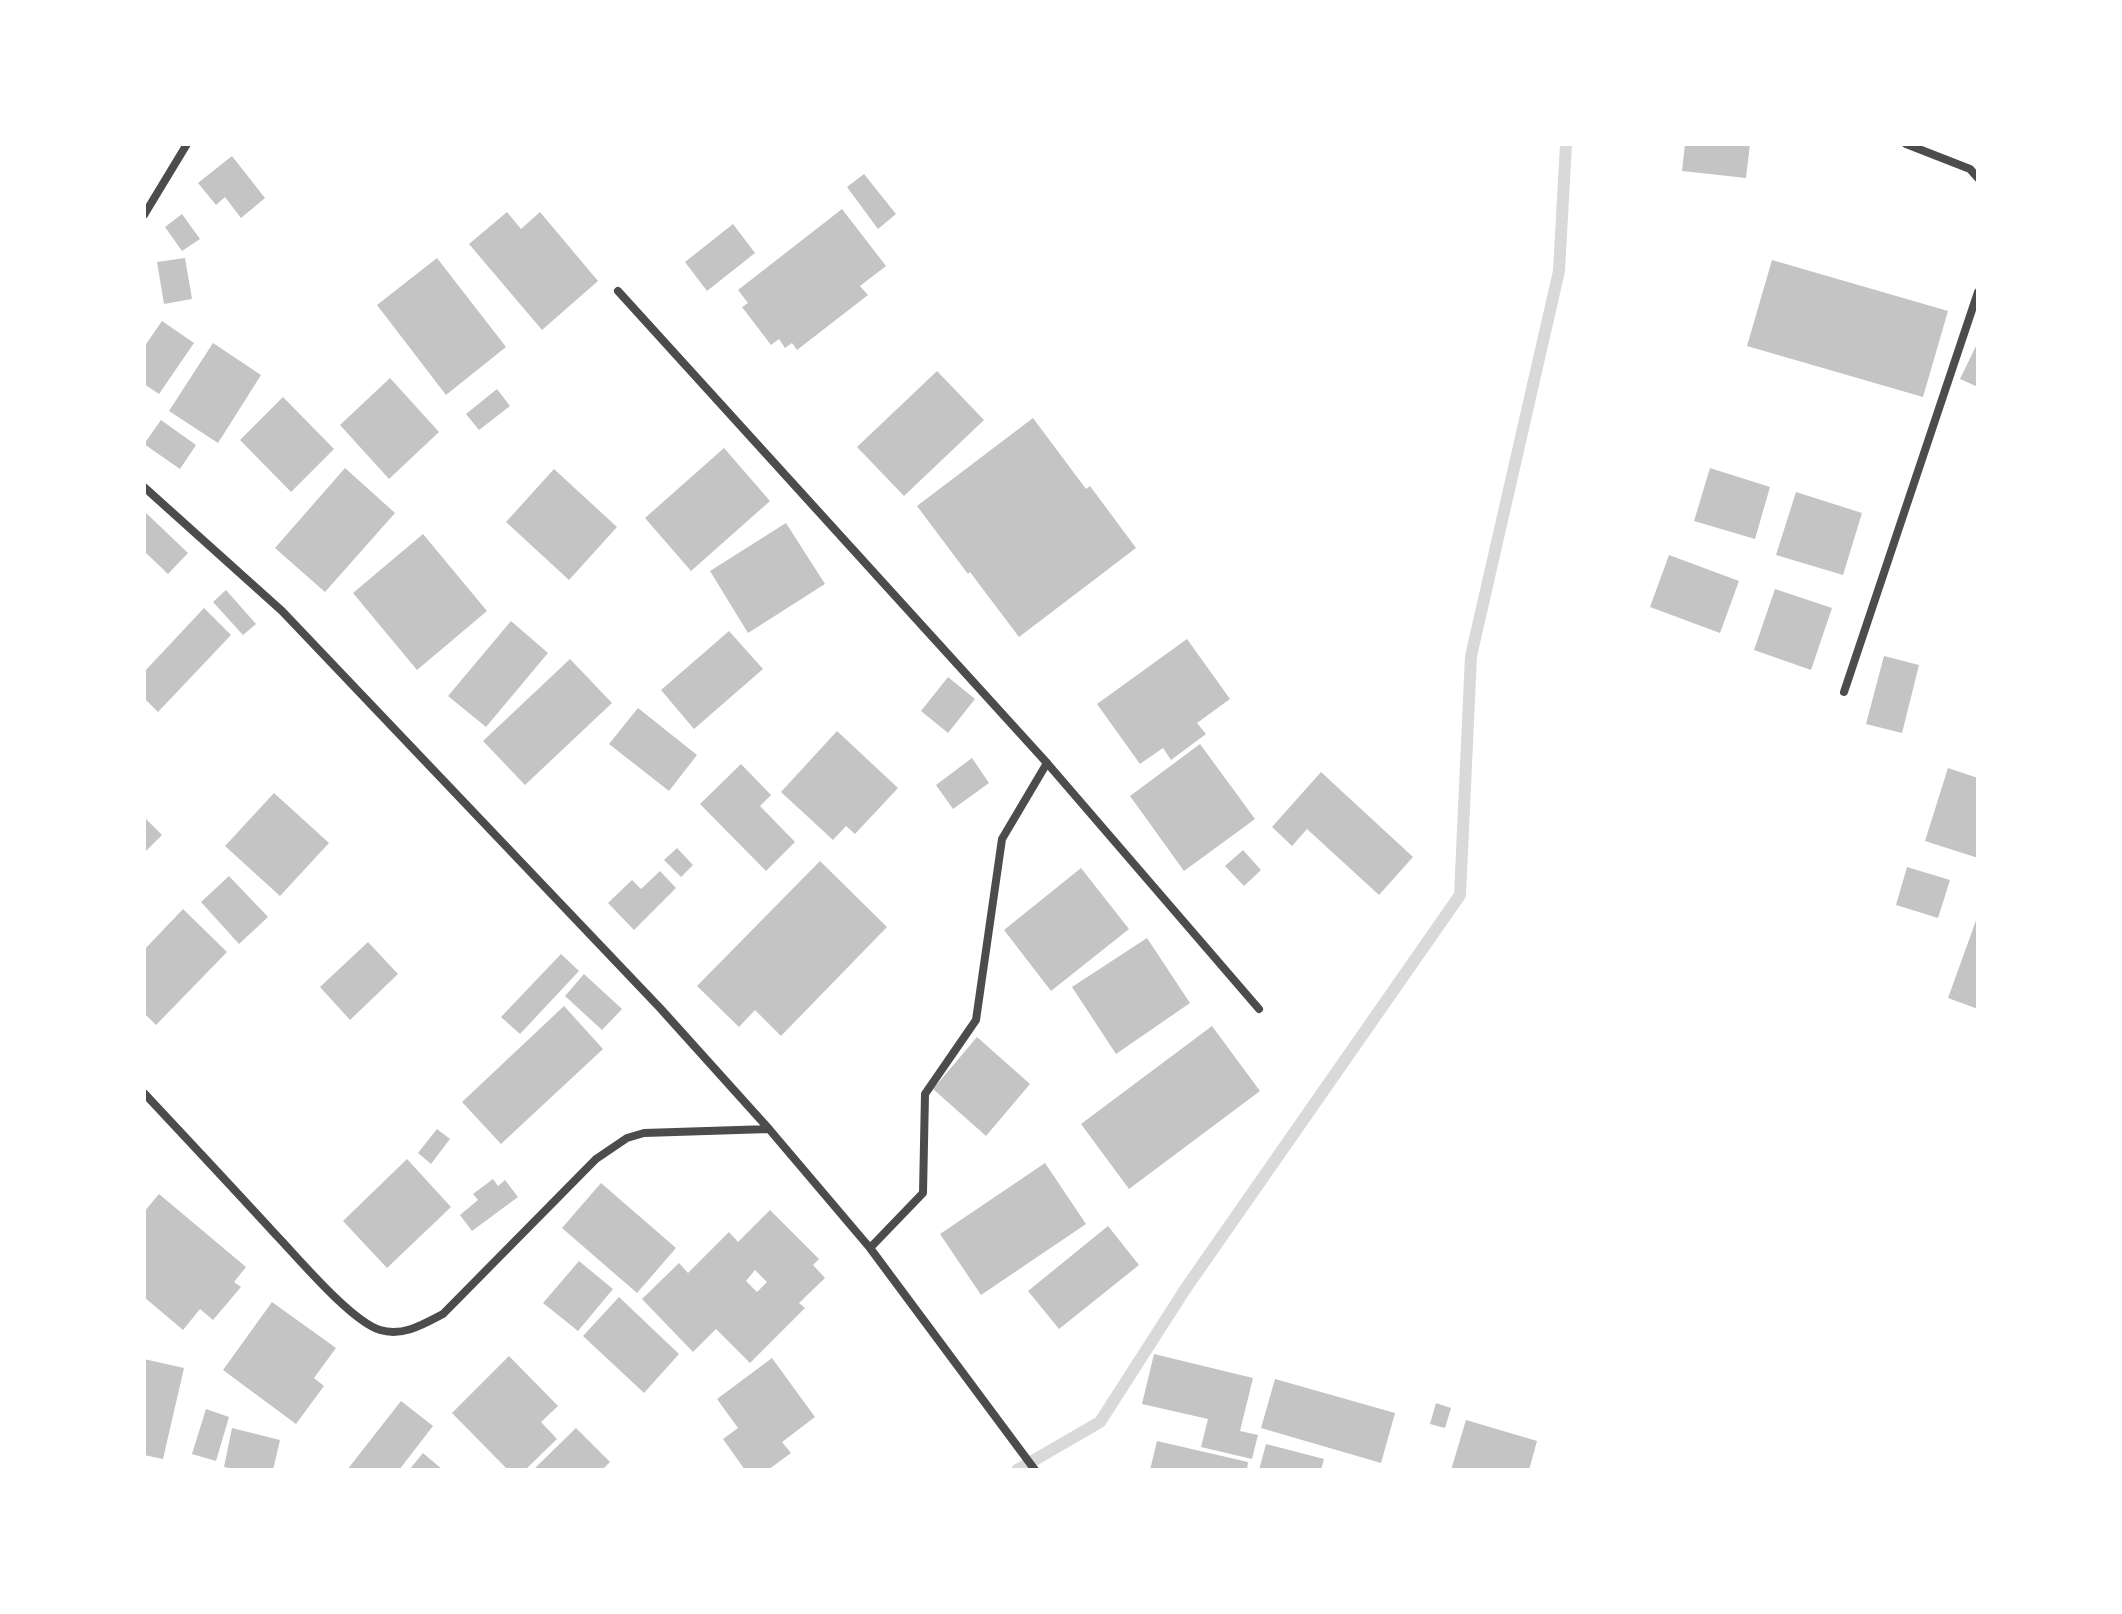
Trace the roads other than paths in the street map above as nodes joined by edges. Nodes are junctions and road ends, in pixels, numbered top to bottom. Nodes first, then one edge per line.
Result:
1 (187, 144) edge
2 (1906, 144) edge
3 (1978, 178) edge
4 (144, 215) edge
5 (618, 291) dead end
6 (1978, 292) edge
7 (144, 487) edge
8 (1844, 692) dead end
9 (1047, 763) junction
10 (1259, 1009) dead end
11 (144, 1093) edge
12 (769, 1129) junction
13 (870, 1248) junction
14 (1035, 1470) edge

1 - 4 street
2 - 3 street
5 - 9 street
6 - 8 street
7 - 12 street
9 - 10 street
9 - 13 street
11 - 12 street
12 - 13 street
13 - 14 street

